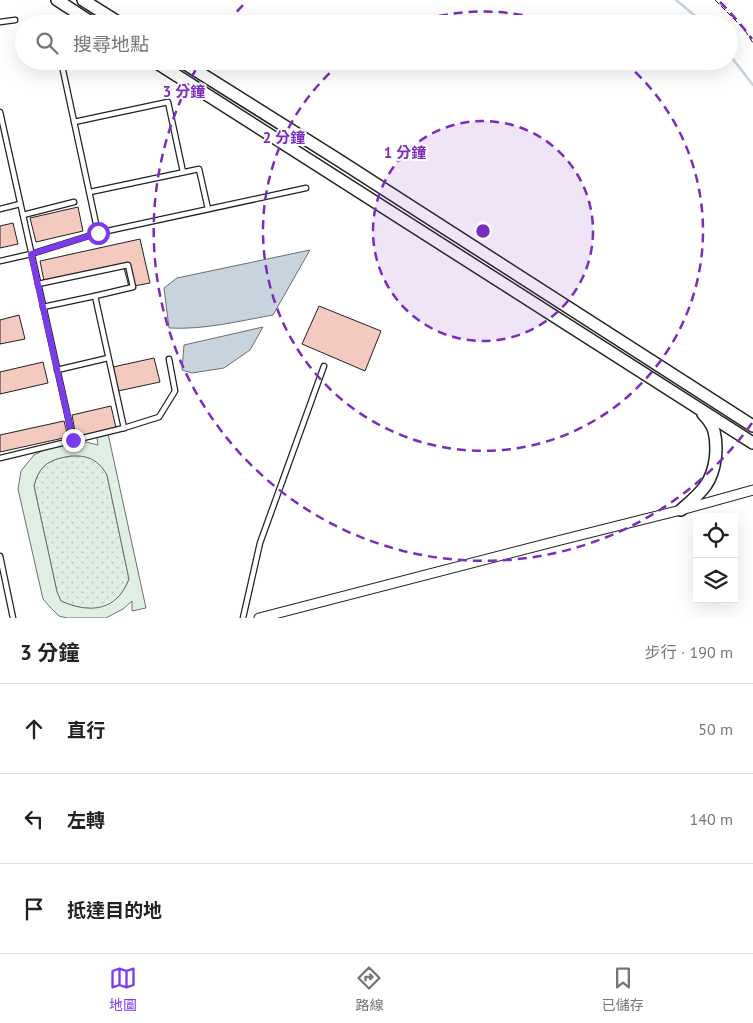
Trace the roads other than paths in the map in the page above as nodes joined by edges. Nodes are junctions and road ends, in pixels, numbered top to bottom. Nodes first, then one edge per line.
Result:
1 (57, 0) edge
2 (83, 0) edge
3 (80, 15) edge
4 (107, 15) edge
5 (15, 20) dead end
6 (0, 22) edge
7 (63, 70) edge
8 (168, 70) edge
9 (195, 70) edge
10 (0, 112) edge
11 (74, 122) junction
12 (3, 139) edge
13 (184, 172) junction
14 (306, 188) dead end
15 (90, 192) junction
16 (74, 202) dead end
17 (20, 204) junction
18 (0, 209) edge
19 (208, 209) junction
20 (23, 215) junction
21 (98, 233) junction
22 (31, 254) junction
23 (0, 260) edge
24 (38, 284) junction
25 (94, 296) junction
26 (43, 307) junction
27 (108, 358) junction
28 (169, 359) dead end
29 (324, 366) dead end
30 (57, 370) junction
31 (699, 409) junction
32 (753, 426) edge
33 (124, 428) junction
34 (73, 440) junction
35 (753, 443) edge
36 (0, 458) edge
37 (753, 490) edge
38 (681, 510) junction
39 (0, 556) edge
40 (13, 618) edge
41 (243, 618) edge
42 (259, 618) edge

1 - 3 main road
2 - 4 main road
5 - 6 lane
7 - 11 lane
8 - 31 main road
9 - 32 main road
10 - 12 lane
11 - 13 lane
11 - 15 lane
12 - 17 lane
13 - 15 lane
13 - 19 lane
14 - 19 lane
15 - 21 lane
16 - 20 lane
17 - 18 lane
17 - 20 lane
19 - 21 lane
20 - 22 lane
21 - 22 lane
22 - 23 lane
22 - 24 lane
24 - 25 lane
24 - 26 lane
25 - 26 lane
25 - 27 lane
26 - 30 lane
27 - 30 lane
27 - 33 lane
28 - 33 lane
29 - 41 lane
30 - 34 lane
31 - 35 main road
31 - 38 main road
33 - 34 lane
34 - 36 lane
37 - 38 street
38 - 42 street
39 - 40 lane

